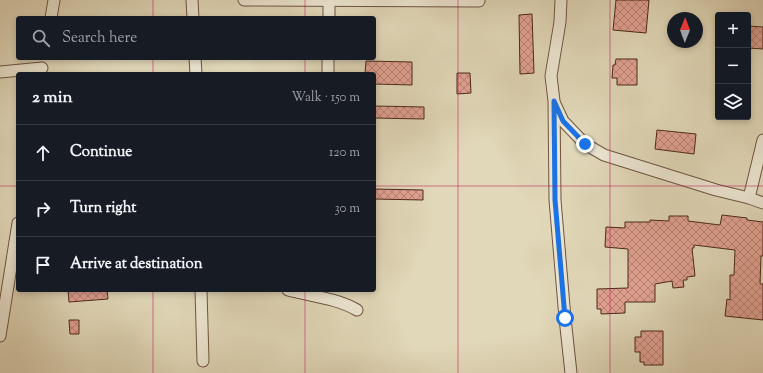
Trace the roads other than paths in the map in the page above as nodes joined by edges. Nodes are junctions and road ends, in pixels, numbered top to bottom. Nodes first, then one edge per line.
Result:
1 (54, 0) edge
2 (192, 0) edge
3 (244, 0) edge
4 (329, 0) edge
5 (561, 0) edge
6 (479, 2) dead end
7 (51, 16) edge
8 (193, 16) edge
9 (329, 16) edge
10 (195, 60) edge
11 (328, 60) edge
12 (43, 67) edge
13 (0, 72) edge
14 (196, 72) edge
15 (328, 72) edge
16 (554, 101) junction
17 (763, 140) edge
18 (749, 198) junction
19 (763, 203) edge
20 (16, 236) edge
21 (201, 292) edge
22 (295, 292) edge
23 (326, 294) edge
24 (357, 310) dead end
25 (0, 336) edge
26 (203, 361) dead end
27 (571, 373) edge

1 - 7 street
2 - 8 street
3 - 4 street
4 - 6 street
4 - 9 street
5 - 16 street
10 - 14 street
11 - 15 street
12 - 13 street
16 - 18 street
16 - 27 street
17 - 18 street
18 - 19 street
20 - 25 street
21 - 26 street
22 - 23 street
23 - 24 street

